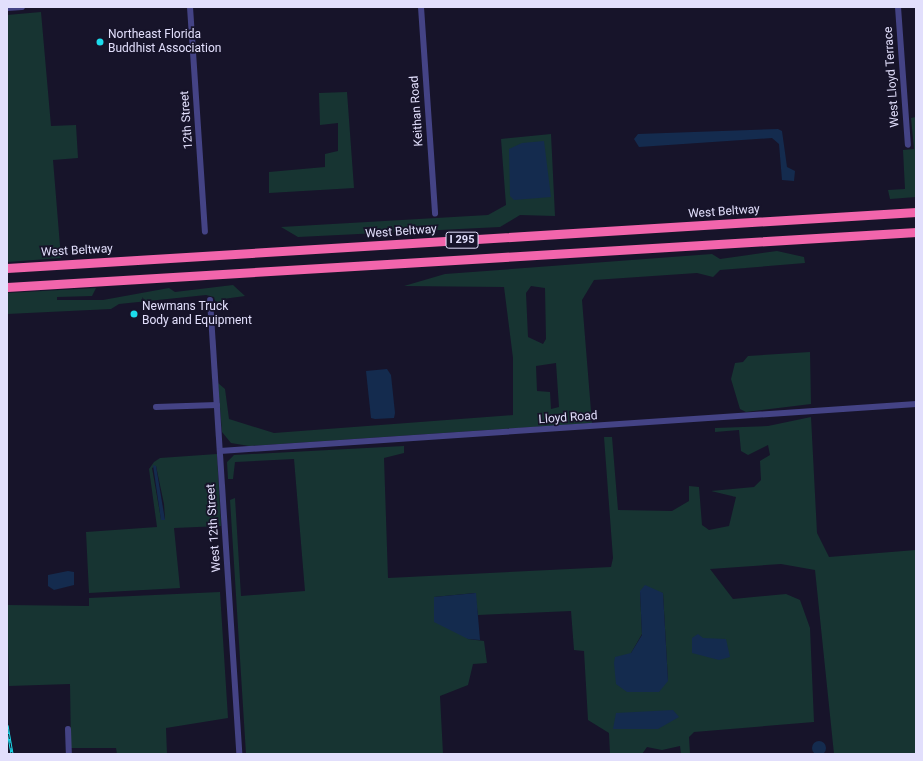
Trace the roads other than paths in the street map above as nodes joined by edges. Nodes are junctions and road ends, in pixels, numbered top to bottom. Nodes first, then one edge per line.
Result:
1 (22, 7) edge
2 (190, 7) edge
3 (421, 7) edge
4 (898, 7) edge
5 (7, 8) edge
6 (908, 146) dead end
7 (916, 212) edge
8 (435, 214) dead end
9 (205, 231) dead end
10 (916, 232) edge
11 (7, 268) edge
12 (7, 287) edge
13 (210, 300) dead end
14 (916, 404) edge
15 (217, 405) junction
16 (156, 407) dead end
17 (220, 451) junction
18 (68, 729) dead end
19 (69, 754) edge
20 (239, 754) edge

1 - 5 street
2 - 9 street, 12th Street
3 - 8 street, Keithan Road
4 - 6 street, West Lloyd Terrace
7 - 11 highway, West Beltway / I 295
10 - 12 highway, I 295
13 - 15 street, West 12th Street
14 - 17 street, Lloyd Road
15 - 16 street
15 - 17 street, West 12th Street
17 - 20 street, West 12th Street
18 - 19 street

